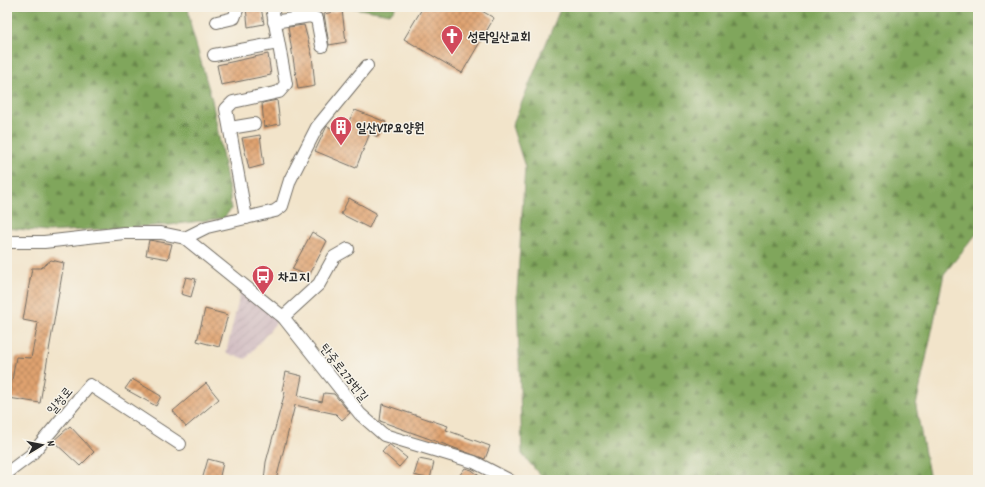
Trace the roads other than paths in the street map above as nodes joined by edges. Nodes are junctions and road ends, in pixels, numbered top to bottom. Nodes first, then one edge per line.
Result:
1 (238, 7) edge
2 (272, 7) edge
3 (217, 22) dead end
4 (274, 22) junction
5 (278, 43) junction
6 (322, 46) dead end
7 (214, 55) dead end
8 (368, 66) dead end
9 (254, 124) dead end
10 (230, 128) junction
11 (246, 218) junction
12 (185, 238) junction
13 (7, 242) edge
14 (348, 249) dead end
15 (283, 317) junction
16 (180, 444) dead end
17 (7, 473) edge
18 (509, 480) edge

1 - 3 street
2 - 4 street
4 - 5 street
4 - 6 street
5 - 7 street
5 - 10 street
8 - 11 street
9 - 10 street
10 - 11 street
11 - 12 street
12 - 13 street, 탄중로275번길
12 - 15 street, 탄중로275번길
14 - 15 street
15 - 18 street, 탄중로275번길
16 - 17 street, 일청로

